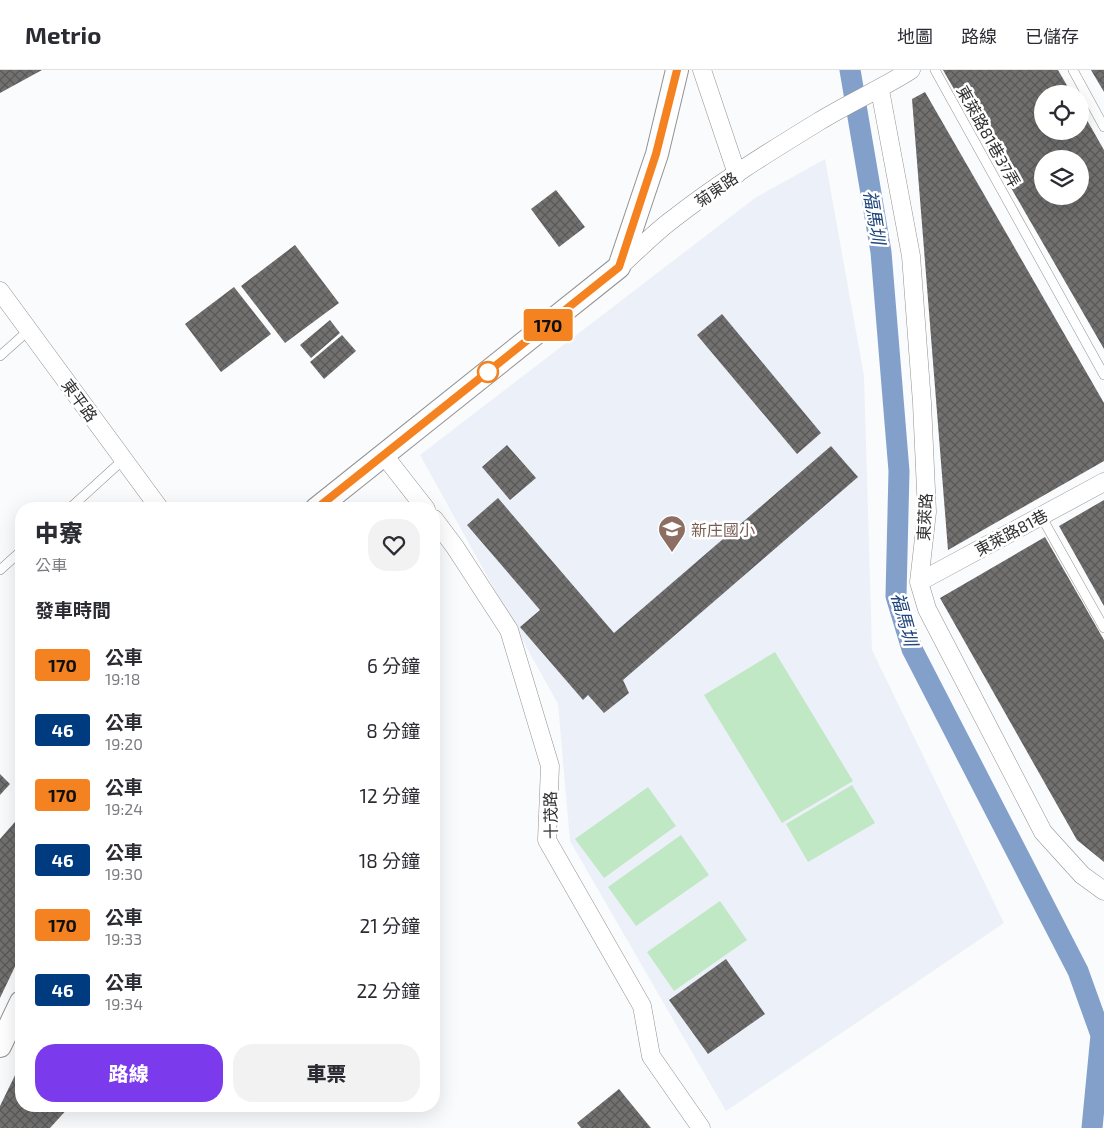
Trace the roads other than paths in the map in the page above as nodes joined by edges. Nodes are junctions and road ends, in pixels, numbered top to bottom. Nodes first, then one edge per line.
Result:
1 (677, 70) edge
2 (702, 70) edge
3 (911, 70) edge
4 (935, 70) edge
5 (1073, 70) edge
6 (880, 90) junction
7 (1104, 127) edge
8 (737, 174) junction
9 (619, 267) junction
10 (0, 291) edge
11 (29, 330) junction
12 (0, 356) edge
13 (1104, 375) edge
14 (383, 454) junction
15 (124, 459) junction
16 (1104, 482) edge
17 (77, 502) edge
18 (155, 502) edge
19 (325, 502) edge
20 (421, 502) edge
21 (1041, 516) junction
22 (440, 527) edge
23 (15, 556) edge
24 (0, 570) edge
25 (919, 582) junction
26 (1104, 628) edge
27 (1104, 891) edge
28 (15, 1015) edge
29 (0, 1046) edge
30 (702, 1128) edge

1 - 9 street
2 - 8 street
3 - 6 street
4 - 13 lane, 東萊路81巷37弄
5 - 7 lane
6 - 8 street, 菊東路
6 - 25 street, 東萊路
8 - 9 street, 菊東路
9 - 14 street
10 - 11 street, 東平路
11 - 12 lane
11 - 15 street, 東平路
14 - 19 street
14 - 20 street
15 - 17 lane
15 - 18 street, 東平路
16 - 21 street, 東萊路81巷
21 - 25 street, 東萊路81巷
21 - 26 lane
22 - 30 street, 十茂路
23 - 24 lane
25 - 27 street, 東萊路
28 - 29 street

